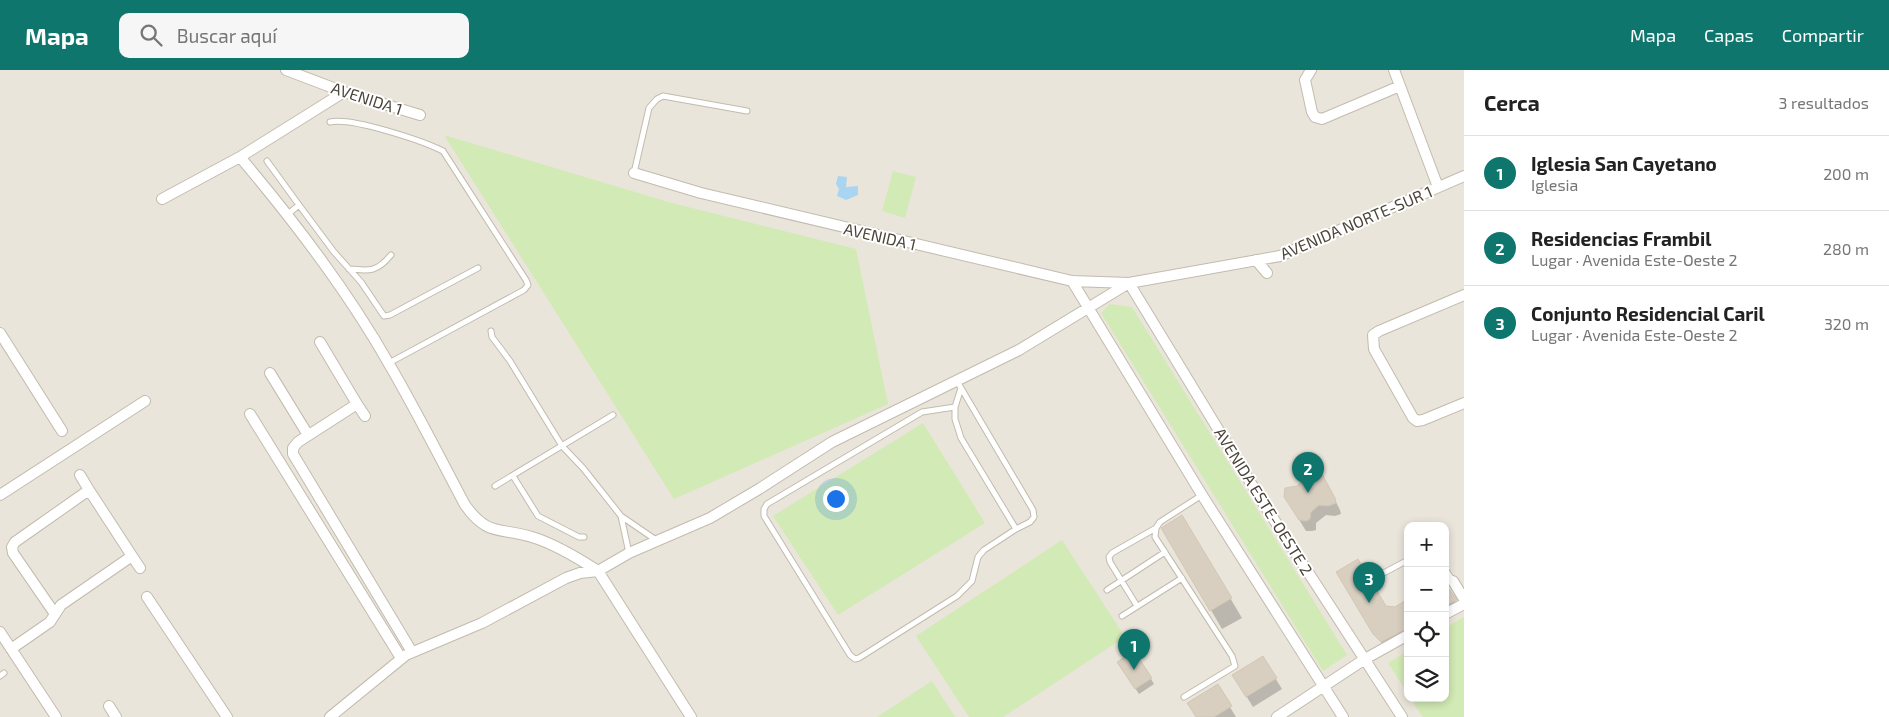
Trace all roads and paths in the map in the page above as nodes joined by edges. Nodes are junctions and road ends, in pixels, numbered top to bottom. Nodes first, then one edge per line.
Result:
1 (286, 70) edge
2 (1311, 70) edge
3 (1394, 70) edge
4 (1400, 86) junction
5 (344, 92) junction
6 (747, 111) dead end
7 (420, 116) dead end
8 (330, 122) dead end
9 (240, 157) junction
10 (267, 161) dead end
11 (634, 174) joint
12 (1464, 176) edge
13 (1438, 187) junction
14 (162, 199) dead end
15 (299, 205) junction
16 (288, 214) junction
17 (391, 255) dead end
18 (1256, 260) junction
19 (478, 268) dead end
20 (349, 269) junction
21 (1267, 273) dead end
22 (1072, 281) junction
23 (1129, 283) junction
24 (1464, 295) edge
25 (1090, 308) junction
26 (491, 331) dead end
27 (0, 333) edge
28 (320, 342) dead end
29 (389, 363) junction
30 (270, 373) dead end
31 (959, 384) junction
32 (145, 402) dead end
33 (1464, 403) edge
34 (358, 404) junction
35 (955, 407) junction
36 (250, 414) dead end
37 (613, 415) dead end
38 (365, 416) dead end
39 (62, 431) dead end
40 (308, 435) junction
41 (562, 446) junction
42 (80, 475) dead end
43 (513, 476) junction
44 (495, 486) dead end
45 (89, 490) junction
46 (1202, 495) junction
47 (0, 496) edge
48 (621, 516) junction
49 (1156, 528) junction
50 (1016, 529) junction
51 (584, 537) dead end
52 (657, 541) junction
53 (1165, 552) junction
54 (629, 553) junction
55 (132, 556) junction
56 (1404, 562) edge
57 (140, 568) dead end
58 (598, 571) junction
59 (1449, 575) edge
60 (1378, 576) dead end
61 (1182, 578) junction
62 (1121, 581) junction
63 (1453, 581) joint
64 (1107, 590) dead end
65 (147, 597) dead end
66 (1464, 598) edge
67 (1464, 604) edge
68 (1137, 606) junction
69 (1449, 612) edge
70 (56, 614) junction
71 (1122, 616) dead end
72 (0, 632) edge
73 (1404, 637) edge
74 (11, 649) junction
75 (412, 652) junction
76 (401, 658) junction
77 (1365, 659) junction
78 (1324, 686) junction
79 (1184, 697) dead end
80 (109, 706) dead end
81 (56, 717) edge
82 (116, 717) edge
83 (227, 717) edge
84 (330, 717) edge
85 (691, 717) edge
86 (1277, 717) edge
87 (1343, 717) edge
88 (1402, 717) edge

1 - 5 street, AVENIDA 1
2 - 4 street
3 - 4 street
4 - 13 street
5 - 7 street, AVENIDA 1
5 - 9 street
6 - 11 lane
8 - 29 lane
9 - 14 street
9 - 16 street
10 - 15 lane
11 - 22 street, AVENIDA 1
12 - 13 street, AVENIDA NORTE-SUR 1
13 - 18 street, AVENIDA NORTE-SUR 1
15 - 16 lane
15 - 20 lane
16 - 29 street
17 - 20 lane
18 - 21 street
18 - 23 street, AVENIDA NORTE-SUR 1
19 - 20 lane
22 - 23 street, AVENIDA 1
22 - 25 street
23 - 25 street
23 - 77 street, AVENIDA ESTE-OESTE 2
24 - 33 street
25 - 31 street
25 - 46 street
26 - 41 lane
27 - 39 street
28 - 34 street
29 - 58 street
30 - 40 street
31 - 35 lane
31 - 50 lane
31 - 52 street
32 - 47 street
34 - 38 street
34 - 40 street
35 - 50 lane
35 - 50 lane
36 - 76 street
37 - 41 lane
40 - 75 street
41 - 43 lane
41 - 48 lane
42 - 45 street
43 - 44 lane
43 - 51 lane
45 - 55 street
45 - 70 street
46 - 49 lane
46 - 78 street
48 - 52 lane
48 - 54 lane
49 - 53 lane
49 - 62 lane
52 - 54 street
53 - 61 lane
53 - 62 lane
54 - 58 street
55 - 57 street
55 - 70 street
56 - 60 lane
58 - 75 street
58 - 85 street
59 - 63 lane
61 - 68 lane
61 - 79 lane
62 - 64 lane
62 - 68 lane
63 - 66 street
65 - 83 street
67 - 69 street
68 - 71 lane
70 - 74 street
72 - 74 street
73 - 77 street
74 - 81 street
75 - 76 street
76 - 84 street
77 - 78 street
77 - 88 street, AVENIDA ESTE-OESTE 2
78 - 86 street
78 - 87 street
80 - 82 street

